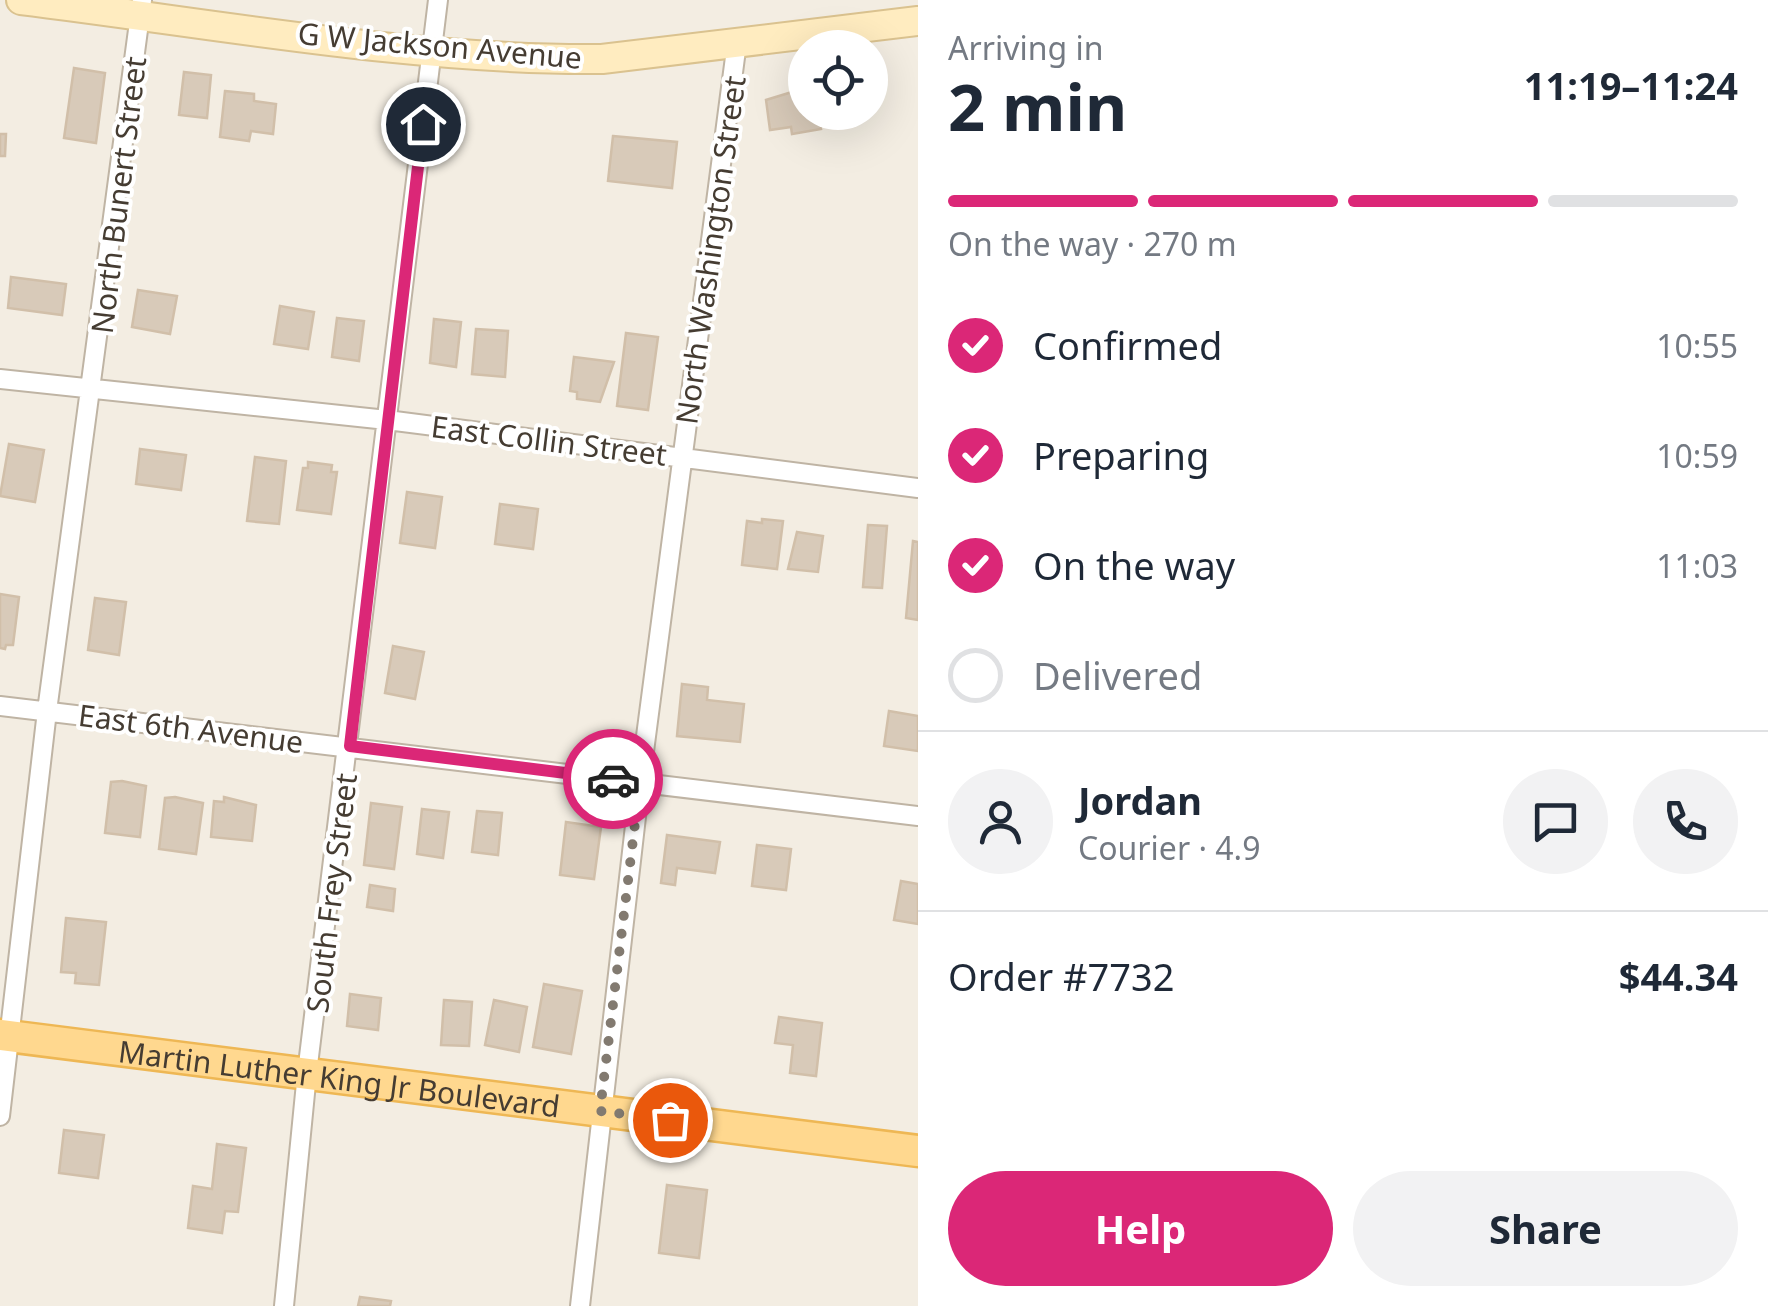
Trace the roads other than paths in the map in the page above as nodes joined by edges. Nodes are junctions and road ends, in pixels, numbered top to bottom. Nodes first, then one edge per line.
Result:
1 (21, 0) edge
2 (438, 0) edge
3 (142, 7) edge
4 (918, 21) edge
5 (737, 42) junction
6 (432, 50) junction
7 (0, 378) edge
8 (93, 390) junction
9 (387, 420) junction
10 (682, 458) junction
11 (918, 488) edge
12 (0, 706) edge
13 (47, 712) junction
14 (350, 746) junction
15 (640, 782) junction
16 (918, 816) edge
17 (5, 1035) edge
18 (308, 1073) junction
19 (600, 1111) junction
20 (0, 1116) edge
21 (918, 1151) edge
22 (284, 1306) edge
23 (580, 1306) edge

1 - 3 street, G W Jackson Avenue
2 - 6 street, South Frey Street
3 - 6 street, G W Jackson Avenue
3 - 8 street, North Bunert Street
4 - 5 street, G W Jackson Avenue
5 - 6 street, G W Jackson Avenue
5 - 10 street, North Washington Street
6 - 9 street, South Frey Street
7 - 8 street, East Collin Street
8 - 9 street, East Collin Street
8 - 13 street, North Bunert Street
9 - 10 street, East Collin Street
9 - 14 street, South Frey Street
10 - 11 street, East Collin Street
10 - 15 street, North Washington Street
12 - 13 street, East 6th Avenue
13 - 14 street, East 6th Avenue
13 - 17 street, North Bunert Street
14 - 15 street, East 6th Avenue
14 - 18 street, South Frey Street
15 - 16 street, East 6th Avenue
15 - 19 street, North Washington Street
17 - 18 main road, Martin Luther King Jr Boulevard
17 - 20 street, North Bunert Street
18 - 19 main road, Martin Luther King Jr Boulevard
18 - 22 street, South Frey Street
19 - 21 main road, Martin Luther King Jr Boulevard
19 - 23 street, North Washington Street

